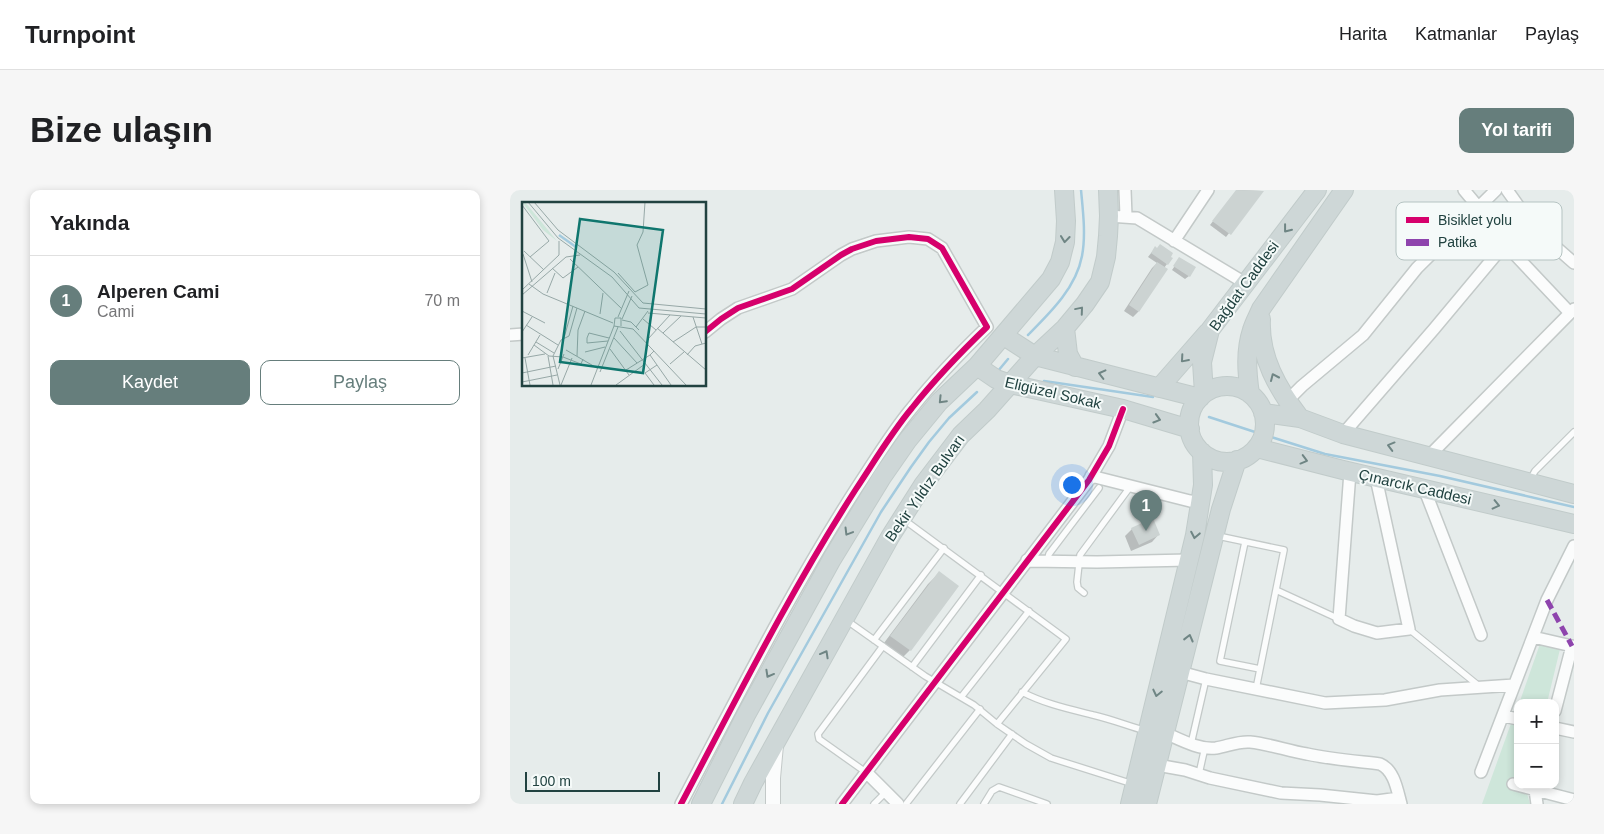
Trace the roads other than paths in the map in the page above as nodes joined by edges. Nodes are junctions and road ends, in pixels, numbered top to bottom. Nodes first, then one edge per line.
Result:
1 (1064, 190) edge
2 (1108, 190) edge
3 (1125, 190) edge
4 (1208, 190) edge
5 (1317, 190) edge
6 (1344, 190) edge
7 (1464, 190) edge
8 (1496, 190) edge
9 (1507, 190) edge
10 (1474, 202) edge
11 (1485, 202) edge
12 (1516, 202) edge
13 (1118, 216) junction
14 (1174, 241) junction
15 (1562, 252) edge
16 (1425, 260) edge
17 (1491, 260) edge
18 (1520, 260) edge
19 (1574, 263) edge
20 (1245, 283) junction
21 (1261, 308) junction
22 (1572, 311) edge
23 (987, 327) junction
24 (1065, 328) junction
25 (1210, 330) junction
26 (706, 331) edge
27 (1004, 336) junction
28 (1035, 356) junction
29 (977, 366) junction
30 (1075, 367) junction
31 (1010, 384) junction
32 (1159, 388) junction
33 (1250, 394) junction
34 (1202, 396) junction
35 (1287, 401) junction
36 (1123, 409) junction
37 (1264, 413) junction
38 (1300, 418) junction
39 (1190, 429) junction
40 (1574, 432) edge
41 (1343, 434) junction
42 (1257, 448) junction
43 (1202, 452) junction
44 (1429, 456) junction
45 (1237, 460) junction
46 (1350, 472) junction
47 (1091, 476) junction
48 (1376, 478) junction
49 (1528, 482) junction
50 (1130, 487) junction
51 (1099, 488) dead end
52 (1424, 488) junction
53 (1574, 494) edge
54 (1200, 502) junction
55 (902, 517) junction
56 (1574, 524) edge
57 (1214, 535) junction
58 (1245, 542) junction
59 (1574, 546) edge
60 (944, 548) junction
61 (1027, 560) junction
62 (1189, 560) junction
63 (1047, 562) junction
64 (1079, 562) junction
65 (981, 575) junction
66 (1276, 590) junction
67 (1003, 592) junction
68 (1084, 593) dead end
69 (1028, 611) junction
70 (844, 619) junction
71 (1339, 619) junction
72 (1409, 629) junction
73 (1482, 635) dead end
74 (1532, 637) junction
75 (874, 640) junction
76 (883, 646) junction
77 (912, 667) junction
78 (1260, 669) junction
79 (1180, 672) junction
80 (1206, 679) junction
81 (935, 682) junction
82 (1514, 685) junction
83 (1480, 687) junction
84 (1256, 689) junction
85 (1022, 692) junction
86 (962, 696) junction
87 (1558, 699) edge
88 (980, 709) junction
89 (1503, 716) junction
90 (1514, 718) edge
91 (997, 724) junction
92 (1559, 729) edge
93 (1148, 732) junction
94 (1574, 732) edge
95 (1165, 733) junction
96 (1012, 734) junction
97 (776, 741) junction
98 (1191, 744) junction
99 (1205, 747) junction
100 (1157, 764) junction
101 (1481, 772) dead end
102 (867, 773) junction
103 (1199, 774) junction
104 (1135, 784) junction
105 (1536, 789) edge
106 (1539, 789) edge
107 (886, 792) junction
108 (1574, 800) edge
109 (1400, 801) edge
110 (681, 804) edge
111 (701, 804) edge
112 (743, 804) edge
113 (773, 804) edge
114 (842, 804) edge
115 (874, 804) edge
116 (898, 804) edge
117 (906, 804) edge
118 (960, 804) edge
119 (984, 804) edge
120 (1047, 804) edge
121 (1130, 804) edge
122 (1147, 804) edge
123 (1537, 804) edge

1 -> 27 main road
2 - 13 main road, Bekir Yıldız Bulvarı
3 - 13 street
4 - 14 street
5 -> 20 main road, Bağdat Caddesi
6 - 21 main road, Bağdat Caddesi
7 - 10 street
8 - 11 street
9 - 12 street
13 - 14 street
24 -> 13 main road, Bekir Yıldız Bulvarı
14 - 20 street
15 - 19 street
16 - 35 street
17 - 41 street
18 - 22 street
20 - 25 main road, Bağdat Caddesi
21 - 33 main road, Bağdat Caddesi
35 -> 21 main road
22 - 44 street
23 - 26 street
23 - 27 street
23 - 110 street
24 - 28 main road, Bekir Yıldız Bulvarı
24 - 30 main road
25 -> 32 main road
25 - 34 main road, Bağdat Caddesi
27 - 28 main road, Eligüzel Sokak
27 - 29 main road
28 - 30 main road, Eligüzel Sokak
28 - 31 main road, Bekir Yıldız Bulvarı
29 - 31 main road, Eligüzel Sokak
29 -> 111 main road
32 -> 30 main road, Eligüzel Sokak
31 - 36 main road, Eligüzel Sokak
31 - 55 main road, Bekir Yıldız Bulvarı
32 - 34 main road, Eligüzel Sokak
33 - 34 main road
33 - 37 main road
34 - 39 main road
35 - 38 main road
36 -> 39 main road, Eligüzel Sokak
36 - 47 street
37 - 38 main road
37 - 42 main road
38 - 41 main road
39 - 43 main road
40 - 49 lane
44 -> 41 main road
42 - 45 main road
42 -> 46 main road, Çınarcık Caddesi
43 - 45 main road
43 - 54 main road
44 - 49 main road
45 - 57 main road
46 - 48 main road, Çınarcık Caddesi
46 - 71 street
47 - 50 street
47 - 61 street
48 - 52 main road, Çınarcık Caddesi
48 - 72 street
49 - 53 main road
50 - 54 street
50 - 64 lane
51 - 63 lane
52 -> 56 main road, Çınarcık Caddesi
52 - 73 street
54 -> 62 main road
55 - 60 lane
55 - 70 main road, Bekir Yıldız Bulvarı
57 - 58 lane
79 -> 57 main road
58 - 66 lane
58 - 78 lane
59 - 74 street
60 - 65 lane
60 - 75 lane
61 - 63 street
61 - 67 street
62 - 64 street
62 -> 93 main road
63 - 64 street
64 - 68 lane
65 - 67 lane
65 - 77 lane
66 - 71 lane
66 - 78 lane
67 - 69 lane
67 - 81 street
69 - 85 lane
69 - 86 lane
70 - 75 lane
97 -> 70 main road, Bekir Yıldız Bulvarı
71 - 72 street
72 - 83 lane
74 - 82 street
74 - 87 street
75 - 76 lane
76 - 77 lane
76 - 102 lane
77 - 81 lane
78 - 84 lane
79 - 80 street
79 - 95 main road
80 - 84 street
80 - 98 lane
81 - 86 lane
81 - 102 street
82 - 83 street
82 - 89 street
83 - 84 street
85 - 91 lane
85 - 93 lane
86 - 88 lane
88 - 91 lane
88 - 117 lane
89 - 90 street
89 - 101 street
91 - 96 lane
92 - 94 street
93 - 104 main road
95 - 98 street
95 - 100 main road
96 - 104 lane
96 - 118 lane
97 - 112 main road, Bekir Yıldız Bulvarı
97 - 113 street
98 - 99 street
99 - 103 lane
99 - 109 street
100 - 103 street
100 - 122 main road
102 - 107 street
102 - 114 street
103 - 109 street
104 - 121 main road
105 - 123 street
106 - 108 street
107 - 115 lane
107 - 116 street
119 - 120 lane

